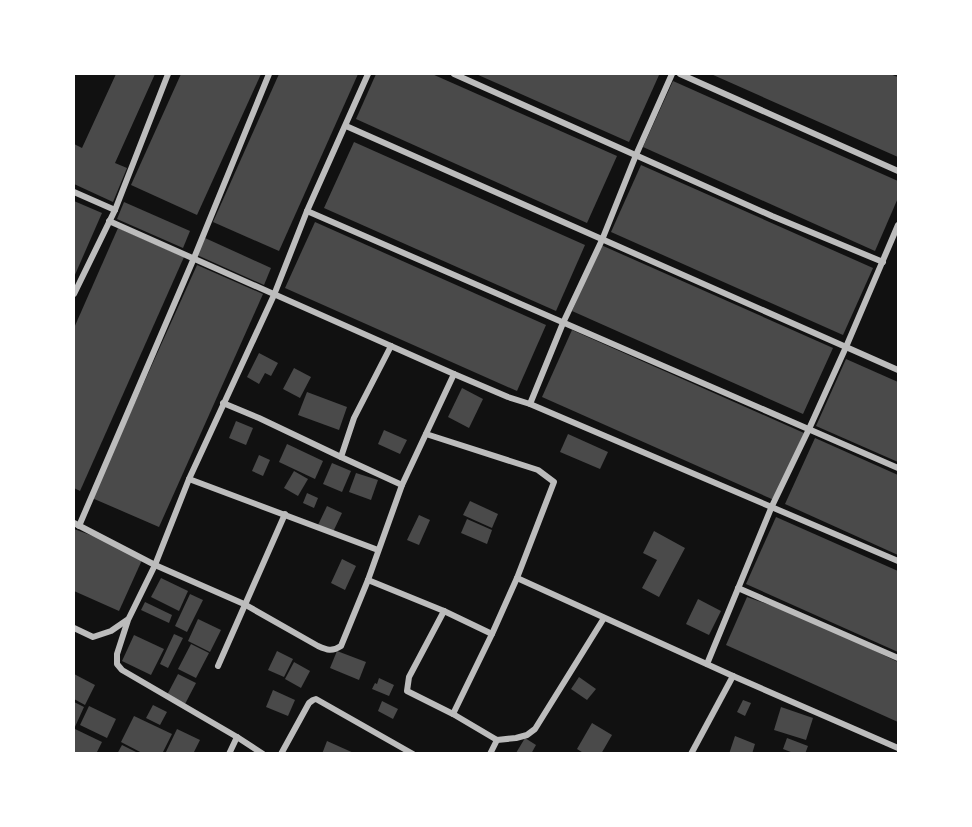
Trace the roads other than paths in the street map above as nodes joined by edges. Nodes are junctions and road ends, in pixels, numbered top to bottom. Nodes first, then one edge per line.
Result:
1 (168, 74) edge
2 (269, 74) edge
3 (368, 74) edge
4 (454, 74) edge
5 (672, 74) edge
6 (680, 74) edge
7 (346, 126) junction
8 (636, 155) junction
9 (898, 171) edge
10 (74, 192) edge
11 (115, 210) junction
12 (307, 211) junction
13 (109, 221) junction
14 (898, 225) edge
15 (602, 240) junction
16 (194, 258) junction
17 (883, 262) junction
18 (74, 293) edge
19 (274, 295) junction
20 (563, 323) junction
21 (391, 346) junction
22 (846, 347) junction
23 (898, 370) edge
24 (454, 374) junction
25 (223, 403) junction
26 (530, 404) junction
27 (809, 429) junction
28 (426, 434) junction
29 (340, 457) junction
30 (898, 468) edge
31 (189, 478) junction
32 (402, 485) junction
33 (772, 506) junction
34 (285, 514) junction
35 (76, 524) edge
36 (378, 550) junction
37 (898, 561) edge
38 (155, 565) junction
39 (517, 578) junction
40 (368, 580) junction
41 (738, 588) junction
42 (244, 604) junction
43 (444, 611) junction
44 (604, 618) junction
45 (128, 620) junction
46 (74, 628) edge
47 (492, 634) junction
48 (898, 658) edge
49 (707, 664) junction
50 (218, 666) dead end
51 (733, 676) junction
52 (453, 714) junction
53 (237, 737) junction
54 (497, 740) junction
55 (898, 748) edge
56 (229, 753) edge
57 (263, 753) edge
58 (281, 753) edge
59 (413, 753) edge
60 (490, 753) edge
61 (691, 753) edge

1 - 11 street
2 - 16 street
3 - 7 street
4 - 8 street
5 - 8 street
6 - 9 street
7 - 12 street
7 - 15 street
8 - 15 street
8 - 17 street
10 - 11 street
11 - 13 street
12 - 19 street
12 - 20 street
13 - 16 street
13 - 18 street
14 - 17 street
15 - 20 street
15 - 22 street
16 - 19 street
16 - 35 street
17 - 22 street
19 - 21 street
19 - 25 street
20 - 26 street
20 - 27 street
21 - 24 street
21 - 29 street
22 - 23 street
22 - 27 street
24 - 26 street
24 - 28 street
25 - 29 street
25 - 31 street
26 - 33 street
27 - 30 street
27 - 33 street
28 - 32 street
28 - 39 street
29 - 32 street
31 - 34 street
31 - 38 street
32 - 36 street
33 - 37 street
33 - 41 street
34 - 36 street
34 - 42 street
35 - 38 street
36 - 40 street
38 - 42 street
38 - 45 street
39 - 44 street
39 - 47 street
40 - 42 street
40 - 43 street
41 - 48 street
41 - 49 street
42 - 50 street
43 - 47 street
43 - 52 street
44 - 49 street
44 - 54 street
45 - 46 street
45 - 53 street
47 - 52 street
49 - 51 street
51 - 55 street
51 - 61 street
52 - 54 street
53 - 56 street
53 - 57 street
54 - 60 street
58 - 59 street

